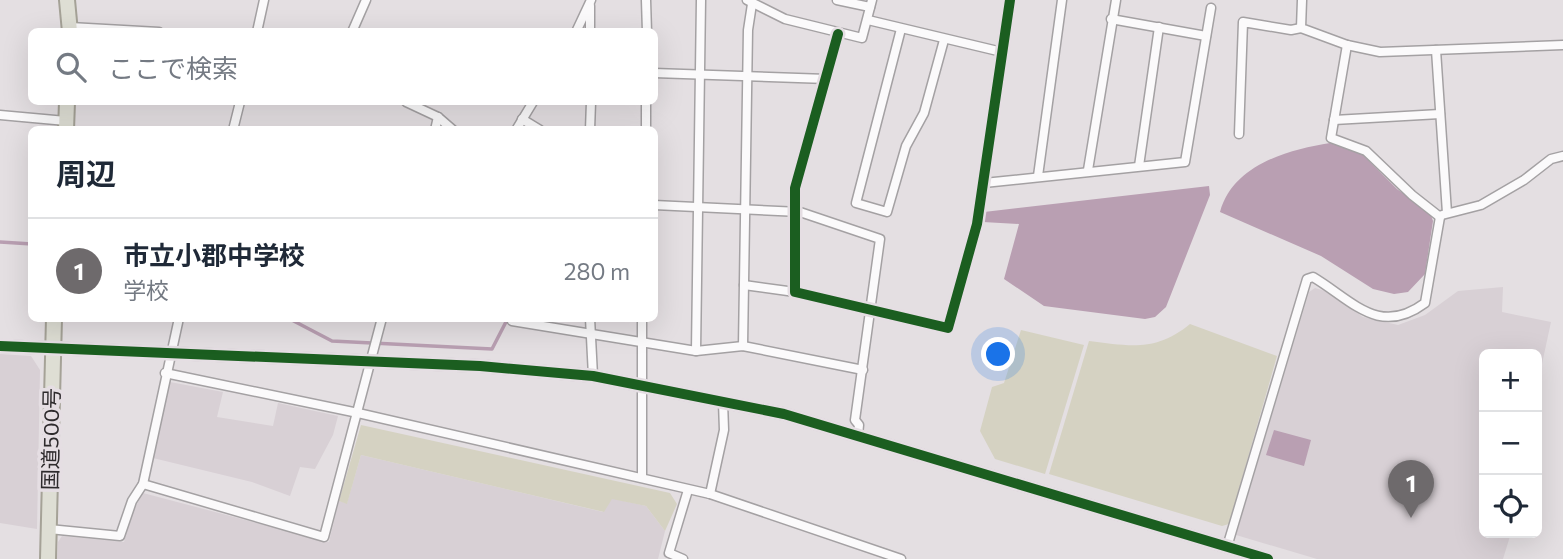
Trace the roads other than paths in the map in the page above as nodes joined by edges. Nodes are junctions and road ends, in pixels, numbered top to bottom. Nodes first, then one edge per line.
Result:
1 (67, 0) edge
2 (264, 0) edge
3 (366, 0) edge
4 (646, 0) edge
5 (701, 0) edge
6 (837, 0) edge
7 (1010, 0) edge
8 (1062, 0) edge
9 (1116, 0) edge
10 (1301, 0) edge
11 (590, 2) edge
12 (749, 2) edge
13 (871, 4) edge
14 (1211, 8) dead end
15 (1111, 19) junction
16 (867, 20) junction
17 (1159, 27) junction
18 (70, 28) edge
19 (258, 28) edge
20 (354, 28) edge
21 (578, 28) edge
22 (590, 28) edge
23 (646, 28) edge
24 (1301, 28) junction
25 (901, 29) junction
26 (838, 34) junction
27 (1206, 36) junction
28 (944, 40) junction
29 (1347, 45) junction
30 (1563, 45) edge
31 (1436, 50) junction
32 (1002, 52) junction
33 (658, 72) edge
34 (701, 74) junction
35 (747, 76) junction
36 (827, 79) junction
37 (67, 105) edge
38 (239, 105) edge
39 (412, 105) edge
40 (531, 105) edge
41 (590, 105) edge
42 (646, 105) edge
43 (1440, 114) junction
44 (0, 115) edge
45 (438, 117) junction
46 (522, 119) junction
47 (1334, 120) junction
48 (66, 125) edge
49 (234, 126) edge
50 (436, 126) edge
51 (448, 126) edge
52 (518, 126) edge
53 (533, 126) edge
54 (590, 126) edge
55 (646, 126) edge
56 (1240, 134) dead end
57 (1563, 156) edge
58 (1139, 166) junction
59 (1088, 170) junction
60 (1038, 176) junction
61 (984, 183) junction
62 (658, 205) edge
63 (697, 206) junction
64 (746, 209) junction
65 (794, 211) junction
66 (1443, 215) junction
67 (744, 285) junction
68 (795, 292) junction
69 (872, 309) junction
70 (54, 322) edge
71 (177, 322) edge
72 (381, 322) edge
73 (518, 322) edge
74 (590, 322) edge
75 (642, 322) edge
76 (590, 335) junction
77 (642, 345) junction
78 (0, 346) edge
79 (743, 346) junction
80 (52, 349) junction
81 (696, 351) junction
82 (170, 352) junction
83 (372, 360) junction
84 (863, 370) junction
85 (165, 373) junction
86 (593, 376) junction
87 (642, 385) junction
88 (723, 402) junction
89 (358, 413) junction
90 (858, 435) junction
91 (642, 477) junction
92 (143, 484) junction
93 (688, 490) junction
94 (710, 494) junction
95 (49, 529) junction
96 (1227, 547) junction
97 (48, 559) edge
98 (683, 559) edge
99 (901, 559) edge
100 (1268, 559) edge

1 - 18 highway
2 - 19 street
3 - 20 street
4 - 23 street
5 - 34 street
6 - 13 street
7 - 32 street
8 - 60 street
9 - 15 street
10 - 24 street
11 - 21 street
11 - 22 street
12 - 26 street
12 - 35 street
13 - 16 street
14 - 27 street
15 - 17 street
15 - 59 street
16 - 25 street
16 - 26 street
17 - 27 street
17 - 58 street
24 - 29 street
24 - 56 street
25 - 28 street
25 - 28 street
26 - 36 street
27 - 58 street
28 - 32 street
29 - 31 street
29 - 47 street
30 - 31 street
31 - 43 street
32 - 61 street
33 - 34 street
34 - 35 street
34 - 63 street
35 - 36 street
35 - 64 street
36 - 65 street
37 - 48 highway
38 - 49 street
39 - 45 street
40 - 46 street
41 - 54 street
42 - 55 street
43 - 47 street
43 - 66 street
44 - 48 street
45 - 50 street
45 - 51 street
46 - 52 street
46 - 53 street
47 - 66 street
57 - 66 street
58 - 59 street
59 - 60 street
60 - 61 street
61 - 69 street
62 - 63 street
63 - 64 street
63 - 81 street
64 - 65 street
64 - 67 street
65 - 68 street
65 - 69 street
66 - 96 street
67 - 68 street
67 - 79 street
68 - 69 street
69 - 84 street
70 - 80 highway, 国道500号
71 - 82 street
72 - 83 street
73 - 76 street
74 - 76 street
75 - 77 street
76 - 77 street
76 - 86 street
77 - 81 street
77 - 87 street
78 - 80 street
79 - 81 street
79 - 84 street
80 - 82 street
80 - 95 highway, 国道500号
82 - 83 street
82 - 85 street
83 - 86 street
83 - 89 street
84 - 90 street
85 - 89 street
85 - 92 street
86 - 87 street
87 - 88 street
87 - 91 street
88 - 90 street
88 - 94 street
89 - 91 street
89 - 92 street
90 - 96 street
91 - 93 street
92 - 95 street
93 - 94 street
93 - 98 street
94 - 99 street
95 - 97 highway, 国道500号
96 - 100 street

